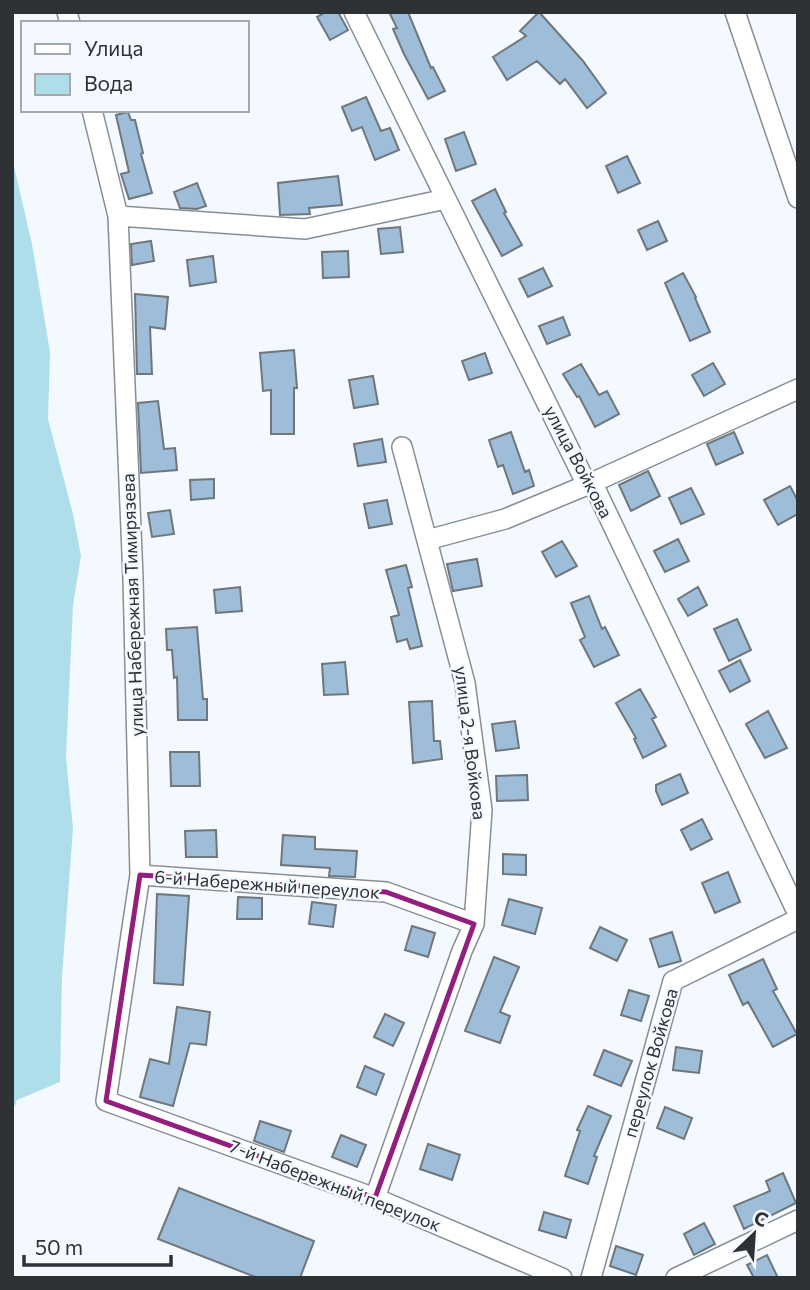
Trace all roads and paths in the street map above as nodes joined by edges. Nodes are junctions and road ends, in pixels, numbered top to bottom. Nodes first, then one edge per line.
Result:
1 (354, 12) edge
2 (735, 12) edge
3 (92, 112) edge
4 (798, 198) edge
5 (446, 199) junction
6 (118, 216) junction
7 (798, 389) edge
8 (402, 447) dead end
9 (587, 485) junction
10 (426, 540) junction
11 (139, 875) junction
12 (798, 917) edge
13 (474, 924) junction
14 (106, 1101) joint
15 (375, 1198) junction
16 (798, 1220) edge
17 (709, 1270) edge
18 (562, 1278) edge
19 (590, 1278) edge
20 (676, 1278) edge

1 - 5 street, улица Войкова
2 - 4 street
3 - 6 street, улица Набережная Тимирязева
5 - 6 street
5 - 9 street, улица Войкова
6 - 11 street, улица Набережная Тимирязева
7 - 9 street
8 - 10 street, улица 2-я Войкова
9 - 10 street
9 - 12 street, улица Войкова
10 - 13 street, улица 2-я Войкова
11 - 13 street, 6-й Набережный переулок
11 - 14 street, улица Набережная Тимирязева
12 - 19 street, переулок Войкова
13 - 15 street, улица 2-я Войкова
14 - 15 street, 7-й Набережный переулок
15 - 18 street, 7-й Набережный переулок
16 - 17 street
17 - 20 street

